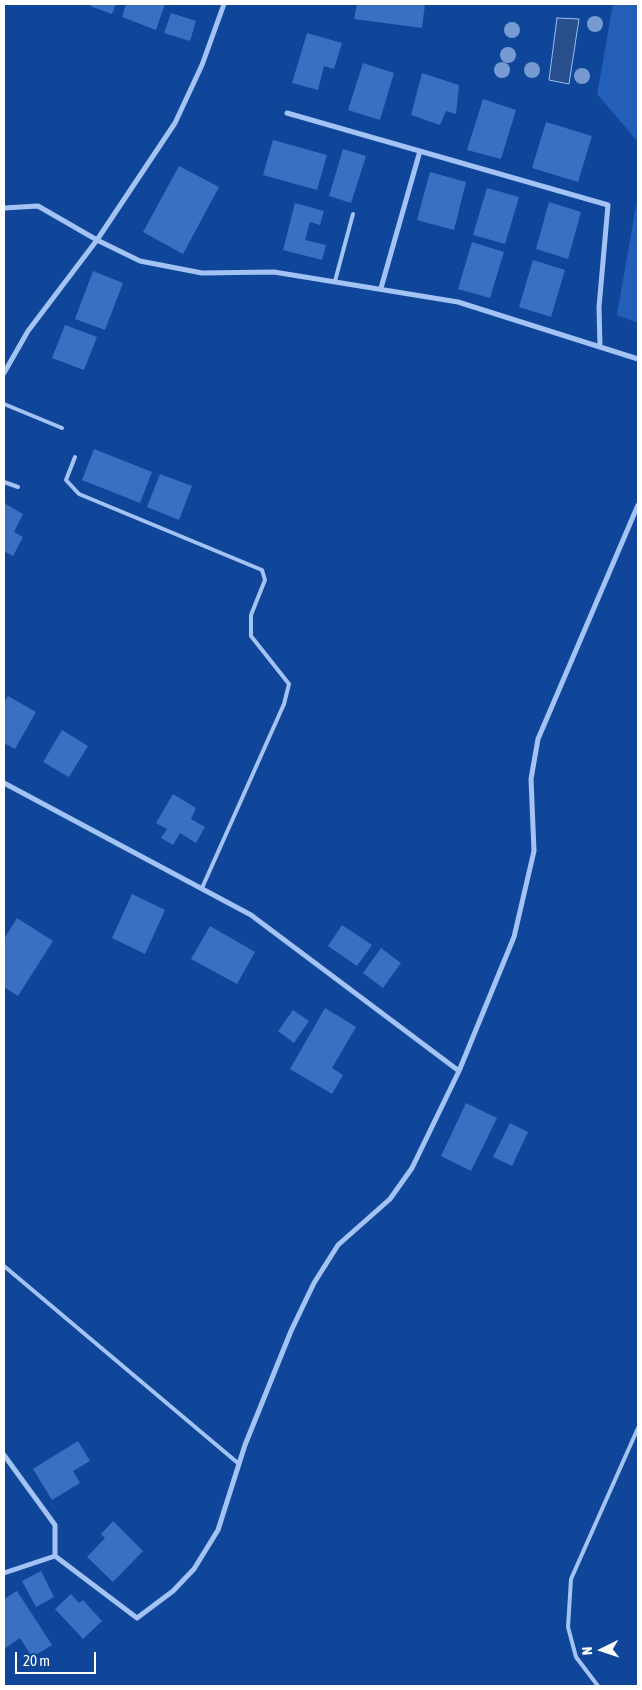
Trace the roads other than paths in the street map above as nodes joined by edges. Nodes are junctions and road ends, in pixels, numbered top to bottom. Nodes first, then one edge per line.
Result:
1 (224, 4) edge
2 (286, 113) dead end
3 (420, 151) junction
4 (4, 208) edge
5 (353, 214) dead end
6 (97, 240) junction
7 (335, 281) junction
8 (381, 288) junction
9 (600, 347) junction
10 (638, 359) edge
11 (4, 374) edge
12 (4, 404) edge
13 (62, 428) dead end
14 (75, 457) dead end
15 (4, 482) edge
16 (18, 487) dead end
17 (638, 506) edge
18 (4, 783) edge
19 (202, 888) junction
20 (459, 1071) junction
21 (4, 1266) edge
22 (638, 1428) edge
23 (4, 1455) edge
24 (239, 1464) junction
25 (55, 1556) junction
26 (4, 1573) edge
27 (598, 1686) edge

1 - 6 street
2 - 3 street
3 - 8 street
3 - 9 street
4 - 6 street
5 - 7 lane
6 - 7 street
6 - 11 street
7 - 8 street
8 - 9 street
9 - 10 street
12 - 13 lane
14 - 19 lane
15 - 16 lane
17 - 20 street
18 - 19 street
19 - 20 street
20 - 24 street
21 - 24 lane
22 - 27 lane
23 - 25 street
24 - 25 street
25 - 26 street

